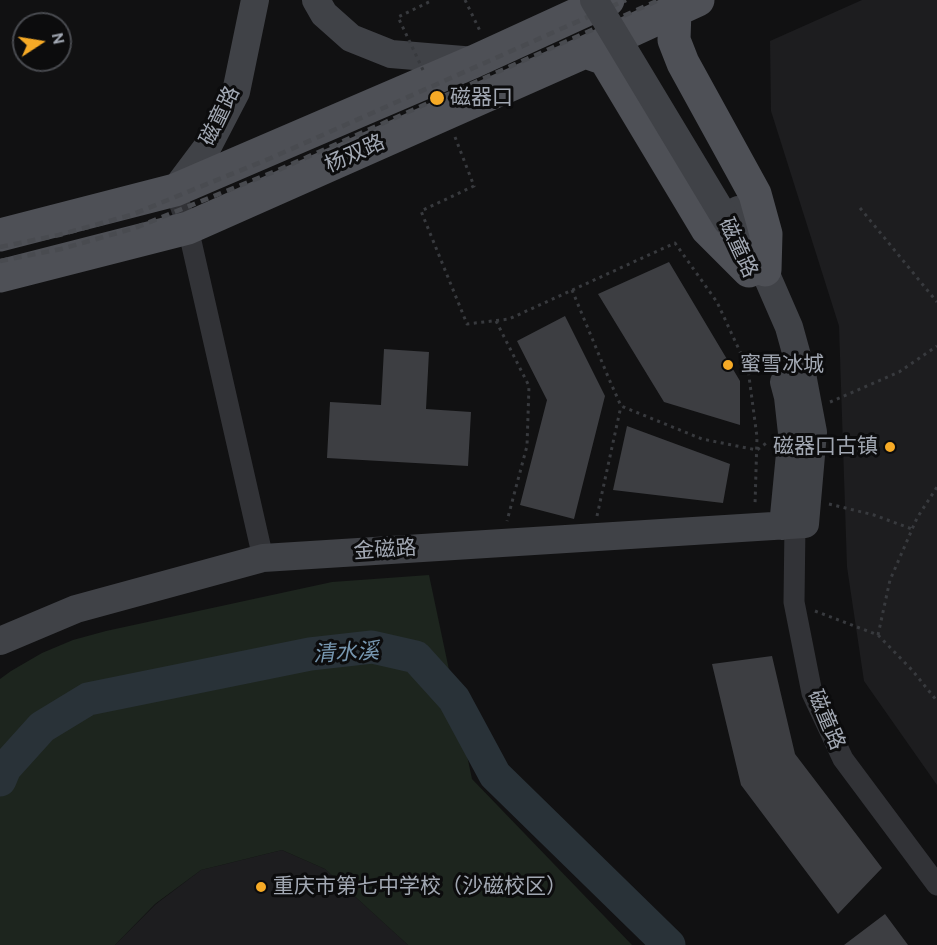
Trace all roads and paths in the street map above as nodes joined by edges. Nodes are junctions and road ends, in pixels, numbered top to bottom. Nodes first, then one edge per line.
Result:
1 (255, 0) edge
2 (316, 0) edge
3 (433, 0) edge
4 (465, 0) edge
5 (594, 0) edge
6 (608, 0) edge
7 (616, 0) edge
8 (686, 5) edge
9 (585, 52) junction
10 (482, 57) junction
11 (423, 70) dead end
12 (455, 136) dead end
13 (175, 190) junction
14 (860, 208) dead end
15 (732, 215) junction
16 (188, 228) junction
17 (0, 235) edge
18 (757, 271) junction
19 (0, 276) edge
20 (572, 290) junction
21 (937, 302) edge
22 (496, 321) junction
23 (937, 346) edge
24 (621, 406) junction
25 (809, 411) junction
26 (774, 437) dead end
27 (757, 450) junction
28 (937, 487) edge
29 (798, 518) junction
30 (755, 527) junction
31 (912, 529) junction
32 (592, 537) junction
33 (501, 543) junction
34 (263, 558) junction
35 (794, 602) junction
36 (878, 636) junction
37 (0, 641) edge
38 (937, 701) edge
39 (937, 885) edge

1 - 13 main road, 磁童路
2 - 10 main road
3 - 11 path, bridge
4 - 10 path
5 - 15 main road, 磁童路, bridge
6 - 10 main road, 杨双路
7 - 15 main road, 磁童路
8 - 9 main road, 杨双路
8 - 18 main road
9 - 16 main road, 杨双路
9 - 18 main road
10 - 13 main road, 杨双路
12 - 22 path
13 - 16 street
13 - 17 main road, 杨双路
14 - 21 path
15 - 18 main road, 磁童路
16 - 19 main road, 杨双路
16 - 34 street
18 - 25 main road, 磁童路
18 - 29 main road, 磁童路
20 - 22 path
20 - 24 path
20 - 27 path
22 - 33 path
23 - 25 path
24 - 27 path
24 - 32 path
25 - 29 main road, 磁童路
26 - 27 path
27 - 30 path
28 - 31 path
29 - 30 main road, 金磁路
29 - 31 path
29 - 35 street, 磁童路
30 - 32 main road, 金磁路
31 - 36 path
32 - 33 main road, 金磁路
33 - 34 main road, 金磁路
34 - 37 main road, 金磁路
35 - 36 path
35 - 39 street, 磁童路
36 - 38 path

